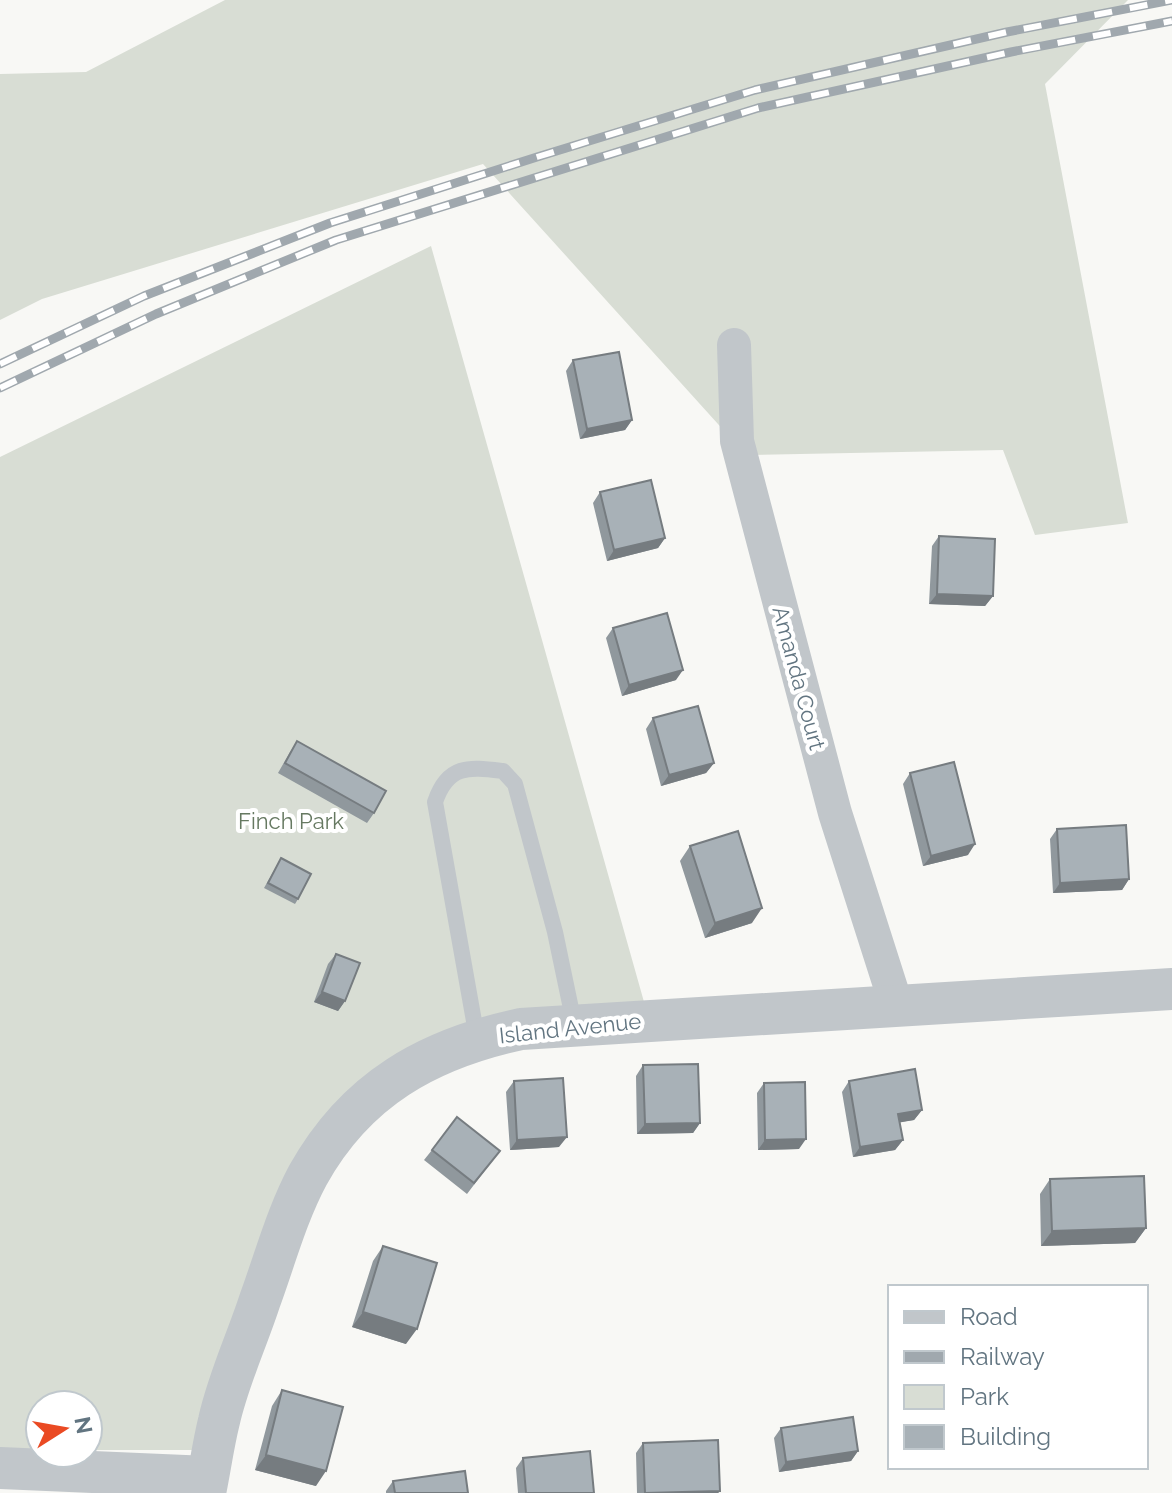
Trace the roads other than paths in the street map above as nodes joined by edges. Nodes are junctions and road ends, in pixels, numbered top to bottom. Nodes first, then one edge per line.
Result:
1 (734, 345) dead end
2 (1172, 989) edge
3 (896, 1004) junction
4 (575, 1025) junction
5 (477, 1038) junction
6 (0, 1468) edge
7 (207, 1485) edge

1 - 3 street, Amanda Court
2 - 3 street, Island Avenue
3 - 4 street, Island Avenue
4 - 5 street, Island Avenue
4 - 5 lane
5 - 7 street, Island Avenue
6 - 7 street

